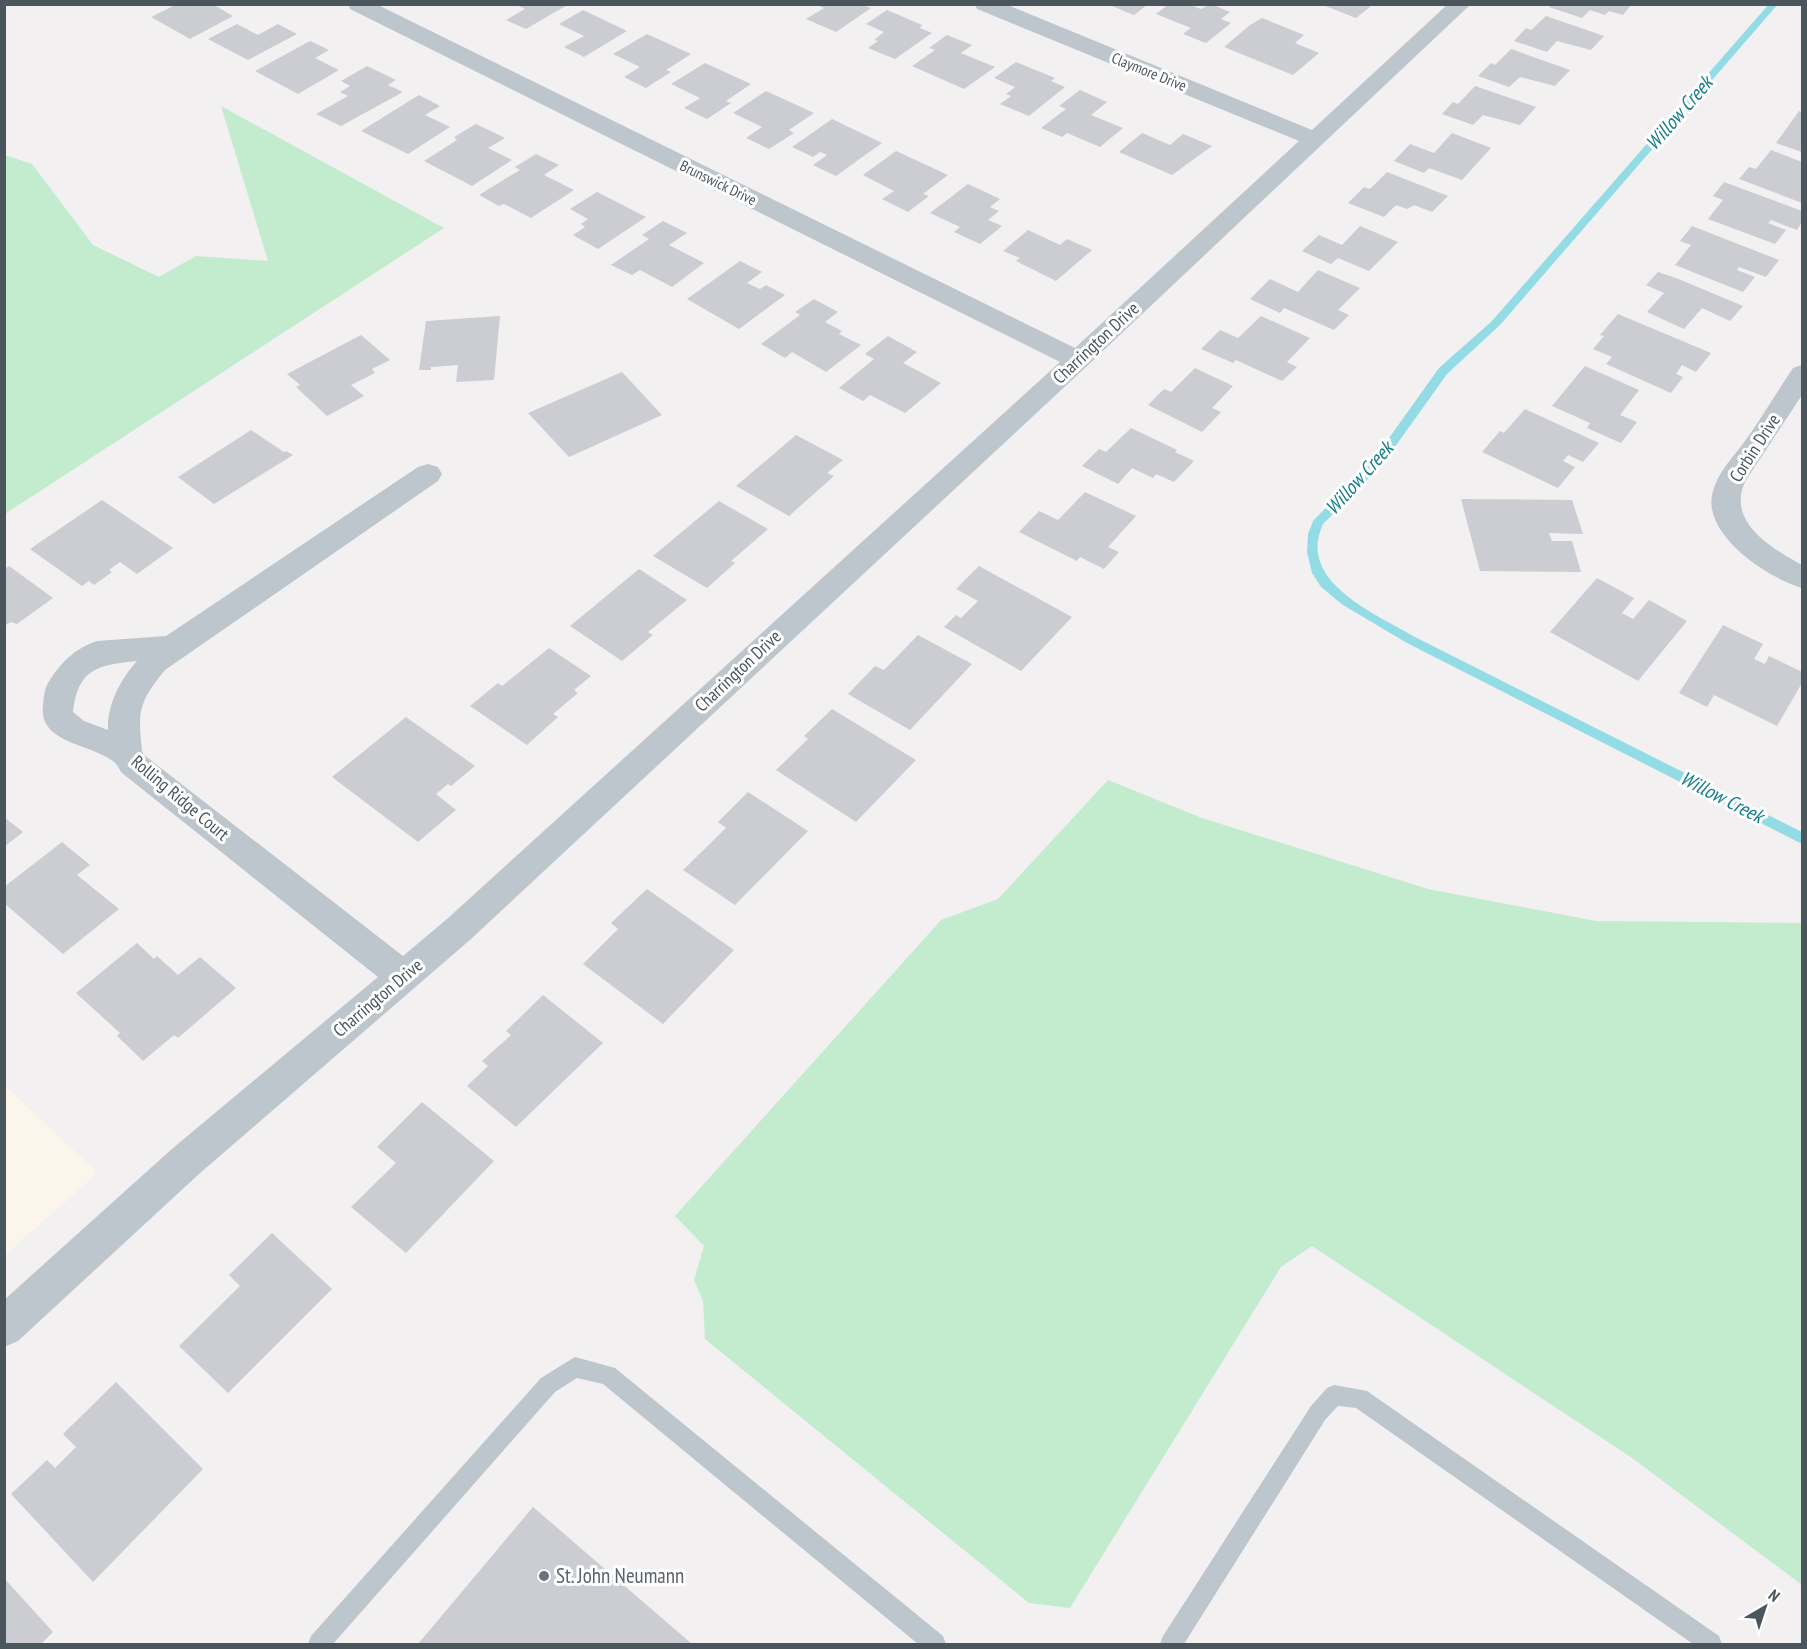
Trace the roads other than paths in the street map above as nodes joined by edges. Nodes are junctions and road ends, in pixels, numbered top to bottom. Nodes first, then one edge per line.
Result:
1 (358, 4) edge
2 (985, 4) edge
3 (1461, 4) edge
4 (1314, 139) junction
5 (1078, 360) junction
6 (1803, 374) edge
7 (428, 474) dead end
8 (1803, 577) edge
9 (173, 647) junction
10 (126, 753) junction
11 (404, 977) junction
12 (4, 1327) edge
13 (319, 1644) edge
14 (935, 1644) edge
15 (1171, 1644) edge
16 (1711, 1644) edge

1 - 5 street, Brunswick Drive
2 - 4 street, Claymore Drive
3 - 4 street, Charrington Drive
4 - 5 street, Charrington Drive
5 - 11 street, Charrington Drive
6 - 8 street, Corbin Drive
7 - 9 street, Rolling Ridge Court
9 - 10 street, Rolling Ridge Court
9 - 10 street
10 - 11 street, Rolling Ridge Court
11 - 12 street, Charrington Drive
13 - 14 lane
15 - 16 lane

